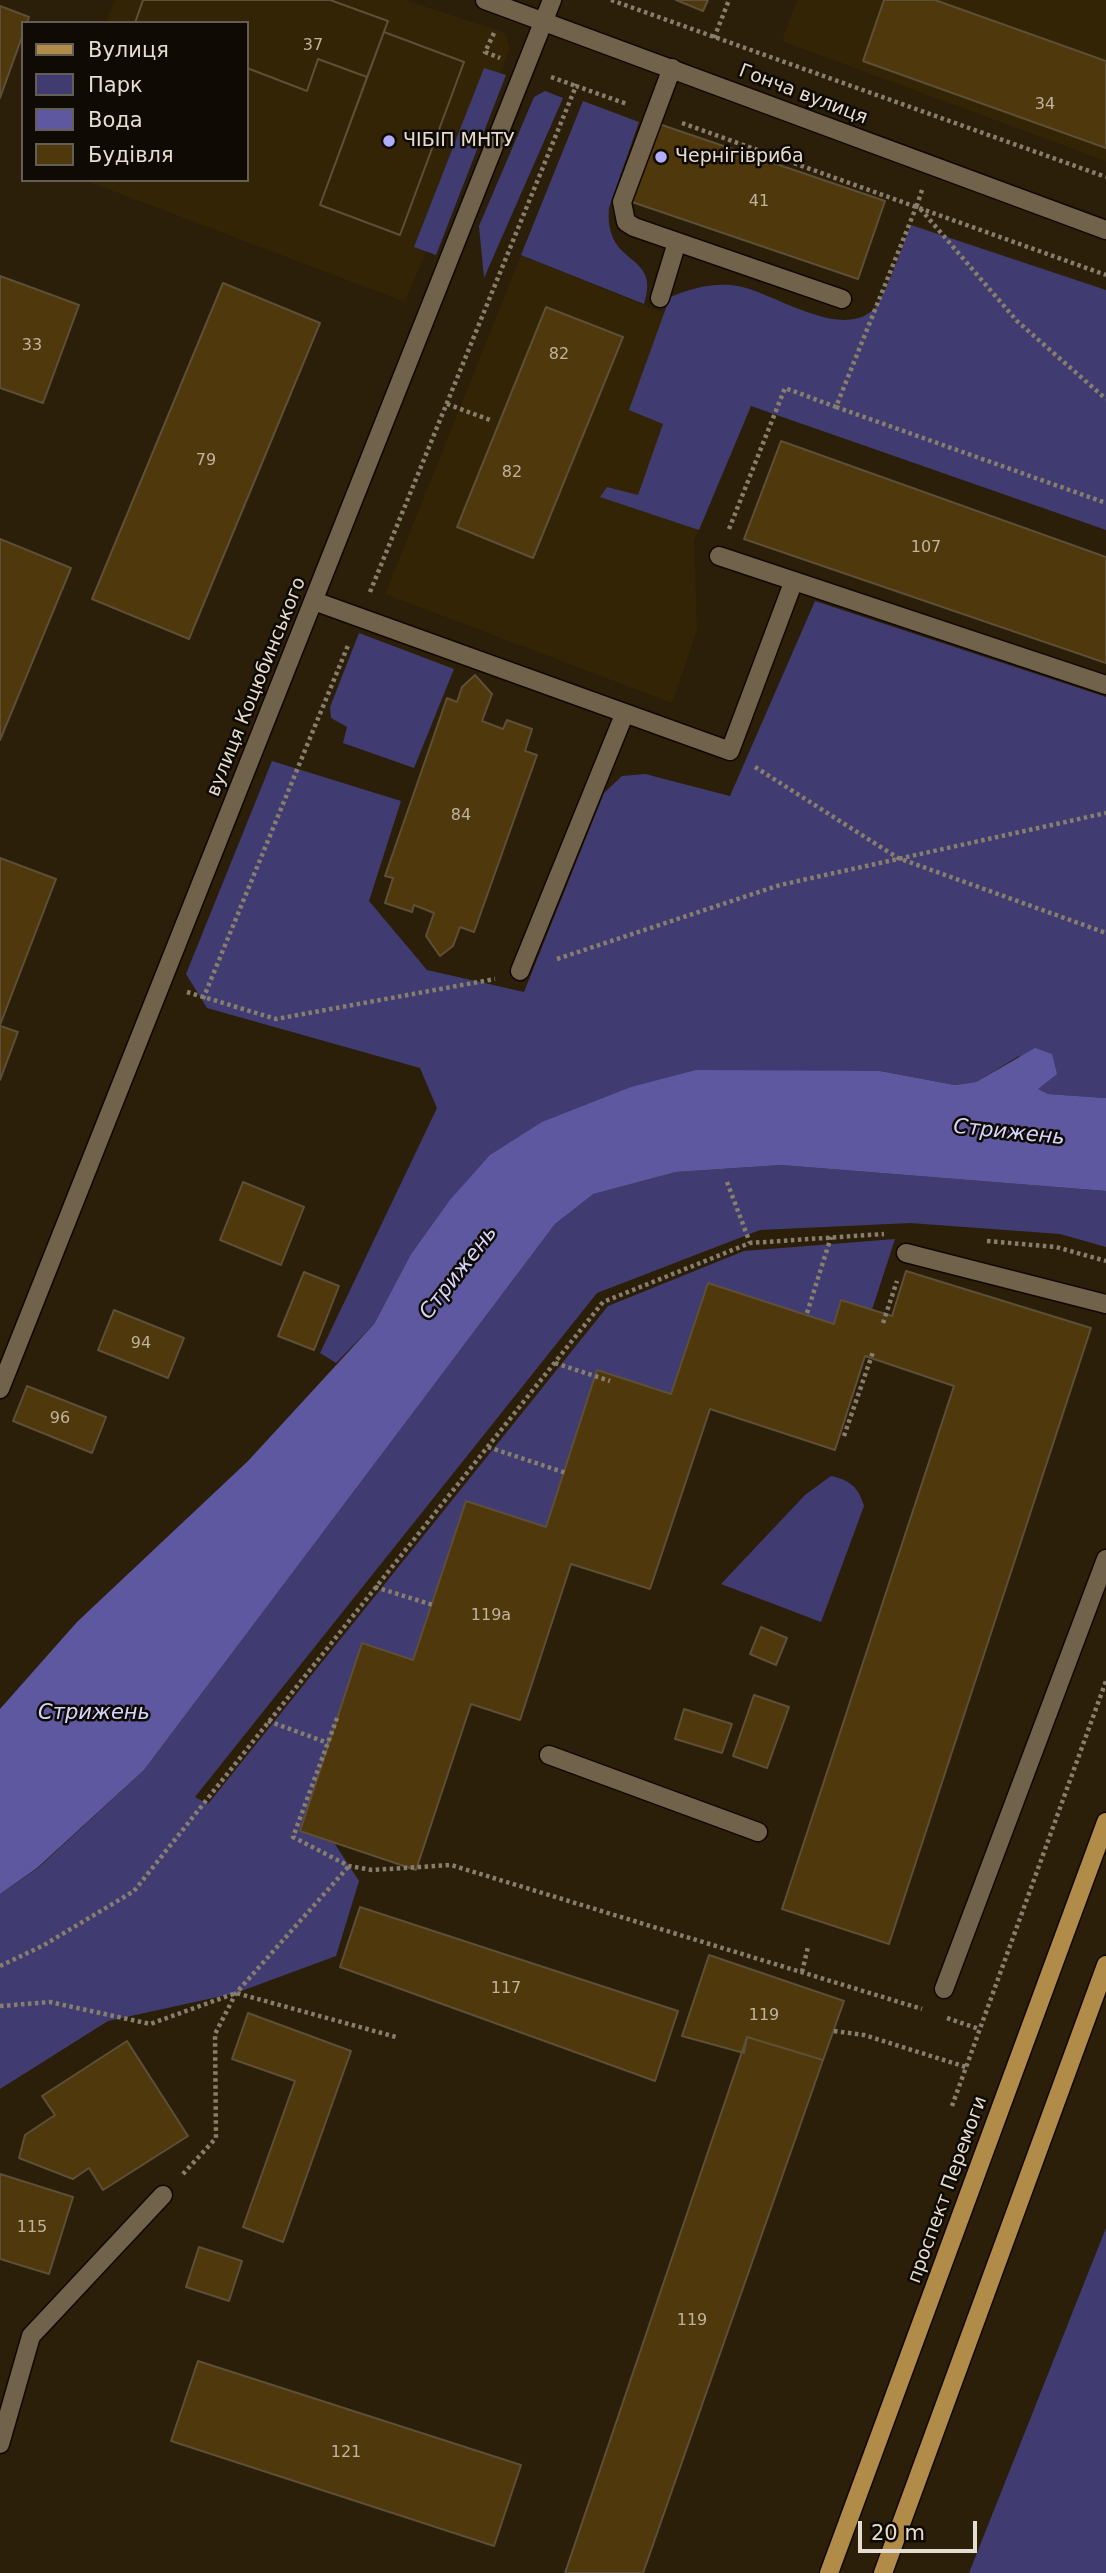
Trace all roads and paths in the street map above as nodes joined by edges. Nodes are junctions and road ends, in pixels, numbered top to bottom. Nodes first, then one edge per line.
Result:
1 (485, 0) edge
2 (552, 0) edge
3 (603, 0) edge
4 (729, 0) edge
5 (610, 1) edge
6 (505, 7) junction
7 (544, 23) junction
8 (714, 38) junction
9 (526, 68) junction
10 (672, 68) junction
11 (654, 113) junction
12 (930, 166) junction
13 (1106, 177) edge
14 (916, 205) junction
15 (1106, 230) edge
16 (677, 242) junction
17 (1106, 275) edge
18 (660, 298) dead end
19 (842, 299) dead end
20 (1106, 399) edge
21 (447, 404) junction
22 (836, 407) junction
23 (490, 420) dead end
24 (1106, 503) edge
25 (719, 556) joint
26 (793, 583) junction
27 (314, 601) junction
28 (360, 616) junction
29 (1106, 685) edge
30 (624, 715) junction
31 (730, 751) junction
32 (1106, 813) edge
33 (898, 858) junction
34 (1106, 933) edge
35 (520, 971) junction
36 (160, 980) junction
37 (203, 999) junction
38 (727, 1182) dead end
39 (897, 1233) dead end
40 (831, 1237) junction
41 (977, 1240) dead end
42 (750, 1243) junction
43 (906, 1253) dead end
44 (1106, 1261) edge
45 (1106, 1304) edge
46 (807, 1313) dead end
47 (873, 1352) dead end
48 (555, 1363) junction
49 (610, 1381) dead end
50 (0, 1389) edge
51 (844, 1436) dead end
52 (488, 1447) junction
53 (566, 1473) dead end
54 (1106, 1559) edge
55 (375, 1587) junction
56 (433, 1605) dead end
57 (1106, 1681) edge
58 (337, 1718) dead end
59 (268, 1721) junction
60 (328, 1743) junction
61 (549, 1755) dead end
62 (1106, 1822) edge
63 (758, 1832) dead end
64 (349, 1866) junction
65 (808, 1947) dead end
66 (1106, 1965) edge
67 (0, 1966) edge
68 (802, 1972) junction
69 (944, 1989) dead end
70 (236, 1993) junction
71 (0, 2006) edge
72 (927, 2011) dead end
73 (936, 2014) dead end
74 (979, 2029) junction
75 (834, 2031) dead end
76 (396, 2037) dead end
77 (966, 2067) junction
78 (953, 2106) dead end
79 (163, 2195) joint
80 (0, 2444) edge
81 (829, 2573) edge
82 (883, 2573) edge

1 - 6 street, Гонча вулиця
2 - 7 street, вулиця Коцюбинського
3 - 5 path
4 - 8 path
5 - 8 path
6 - 7 street, Гонча вулиця
6 - 9 path
7 - 9 street, вулиця Коцюбинського
7 - 10 street, Гонча вулиця
8 - 13 path
9 - 27 street, вулиця Коцюбинського
10 - 11 street
10 - 12 street, Гонча вулиця
11 - 14 path
11 - 16 street
11 - 21 path
12 - 14 path
12 - 15 street, Гонча вулиця
14 - 17 path
14 - 20 path
14 - 22 path
16 - 18 street
16 - 19 street
21 - 23 path
21 - 28 path
22 - 24 path
22 - 25 path
25 - 26 street
26 - 29 street
26 - 31 street
27 - 28 street
27 - 36 street, вулиця Коцюбинського
28 - 30 street
28 - 37 path
30 - 31 street
30 - 35 street
31 - 33 path
32 - 33 path
33 - 34 path
33 - 35 path
35 - 37 path
36 - 37 path
36 - 50 street, вулиця Коцюбинського
38 - 42 path
39 - 40 path
40 - 42 path
40 - 46 path
41 - 44 path
42 - 48 path
43 - 45 street
47 - 51 path
48 - 49 path
48 - 52 path
52 - 53 path
52 - 55 path
54 - 69 street
55 - 56 path
55 - 59 path
57 - 74 path
58 - 60 path
59 - 60 path
59 - 67 path
60 - 64 path
61 - 63 street
62 - 81 main road, проспект Перемоги
64 - 68 path
64 - 70 path
65 - 68 path
66 - 82 main road
68 - 72 path
70 - 71 path
70 - 76 path
70 - 79 path
73 - 74 path
74 - 77 path
75 - 77 path
77 - 78 path
79 - 80 street

